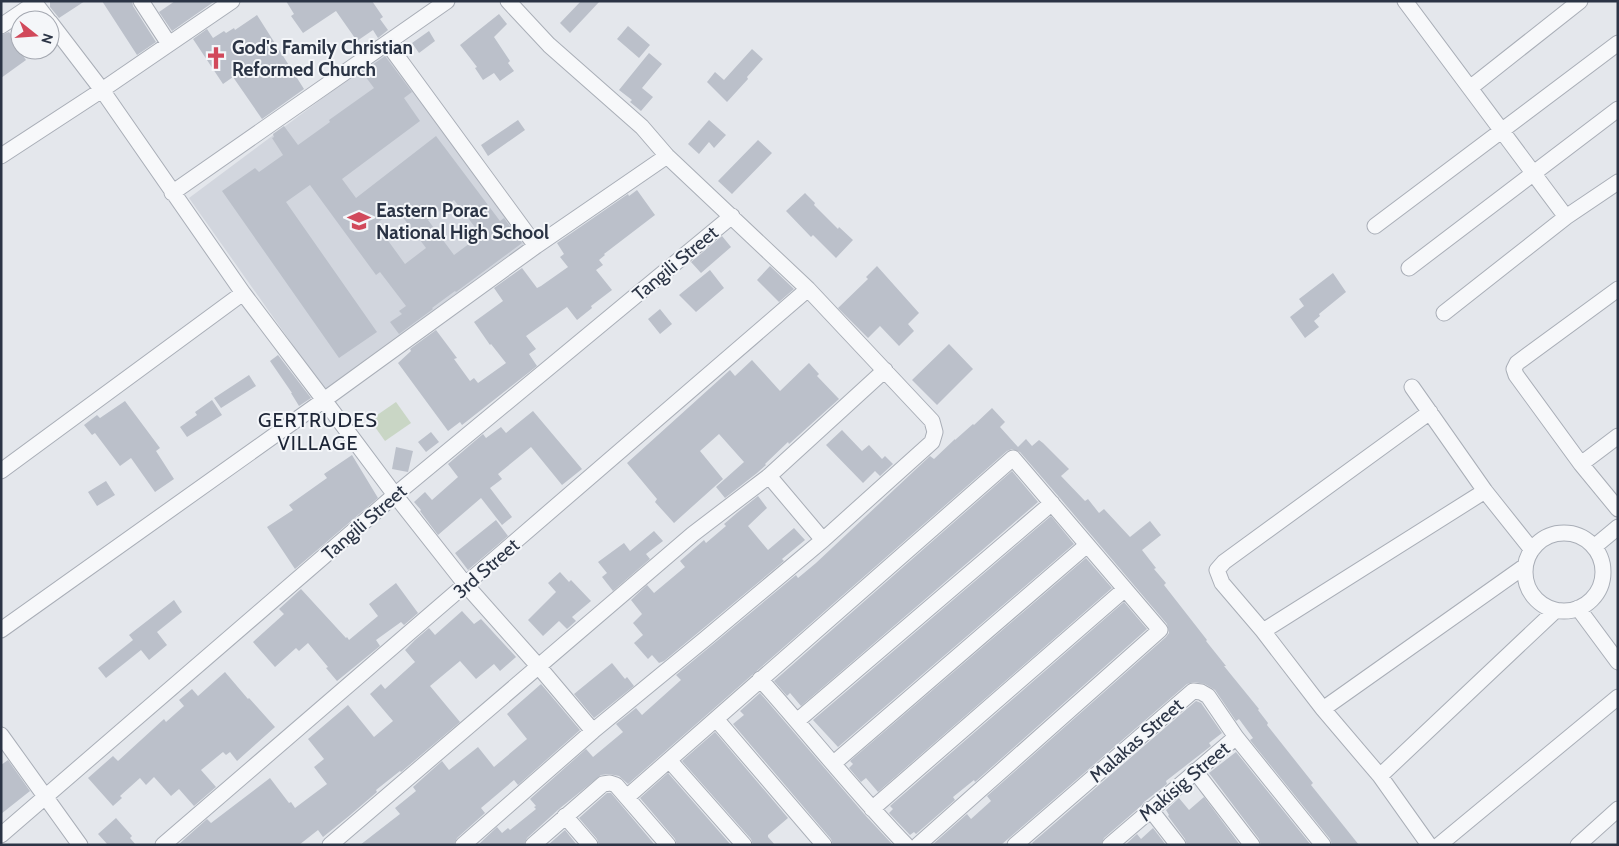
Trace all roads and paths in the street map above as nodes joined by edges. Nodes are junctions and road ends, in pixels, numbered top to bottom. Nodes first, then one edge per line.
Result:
1 (142, 1) edge
2 (232, 1) edge
3 (447, 1) edge
4 (508, 1) edge
5 (1404, 1) edge
6 (1580, 1) edge
7 (34, 2) edge
8 (1, 26) edge
9 (60, 35) edge
10 (1618, 43) edge
11 (169, 44) junction
12 (388, 44) junction
13 (1470, 88) junction
14 (102, 90) junction
15 (1618, 109) edge
16 (1502, 130) junction
17 (1, 156) edge
18 (667, 156) junction
19 (1533, 175) junction
20 (1618, 182) edge
21 (172, 193) junction
22 (732, 216) junction
23 (1566, 217) junction
24 (1375, 226) dead end
25 (536, 246) junction
26 (1409, 268) dead end
27 (808, 289) junction
28 (1618, 289) edge
29 (243, 293) junction
30 (1444, 313) dead end
31 (885, 370) junction
32 (1412, 387) dead end
33 (324, 400) junction
34 (1430, 412) junction
35 (1618, 436) edge
36 (1581, 464) junction
37 (1, 471) edge
38 (769, 476) junction
39 (1484, 492) junction
40 (395, 495) junction
41 (1052, 503) junction
42 (1618, 509) edge
43 (1618, 527) edge
44 (823, 540) junction
45 (1087, 544) junction
46 (1594, 546) junction
47 (1532, 550) junction
48 (1526, 566) junction
49 (466, 585) junction
50 (1125, 589) junction
51 (1578, 608) junction
52 (1556, 610) junction
53 (1, 630) edge
54 (1263, 631) junction
55 (1618, 662) edge
56 (539, 666) junction
57 (760, 679) junction
58 (1618, 697) edge
59 (1323, 709) junction
60 (716, 719) junction
61 (797, 721) junction
62 (593, 731) junction
63 (1, 735) edge
64 (1236, 737) junction
65 (669, 760) junction
66 (834, 763) junction
67 (1195, 771) junction
68 (1380, 776) junction
69 (46, 797) junction
70 (627, 797) junction
71 (872, 809) junction
72 (1150, 809) junction
73 (1618, 809) edge
74 (565, 816) junction
75 (1, 835) edge
76 (80, 845) edge
77 (163, 845) edge
78 (330, 845) edge
79 (464, 845) edge
80 (533, 845) edge
81 (590, 845) edge
82 (668, 845) edge
83 (744, 845) edge
84 (824, 845) edge
85 (906, 845) edge
86 (918, 845) edge
87 (1015, 845) edge
88 (1110, 845) edge
89 (1178, 845) edge
90 (1252, 845) edge
91 (1322, 845) edge
92 (1429, 845) edge
93 (1439, 845) edge
94 (1578, 845) edge

1 - 11 street
2 - 11 street
3 - 12 street
4 - 18 street
5 - 13 street
6 - 13 street
7 - 8 street
9 - 14 street
10 - 16 street
11 - 14 street
12 - 21 street
12 - 25 street
13 - 16 street
14 - 17 street
14 - 21 street
15 - 19 street
16 - 19 street
16 - 24 street
18 - 22 street
18 - 25 street
19 - 23 street
19 - 26 street
20 - 23 street
21 - 29 street
22 - 27 street
22 - 40 street, Tangili Street
23 - 30 street
25 - 33 street
27 - 31 street
27 - 49 street, 3rd Street
28 - 36 street
29 - 33 street
29 - 37 street
31 - 38 street
31 - 44 street
32 - 34 street
33 - 40 street
33 - 53 street
34 - 39 street
34 - 54 street
35 - 36 street
36 - 42 street
38 - 44 street
38 - 56 street
39 - 47 street
39 - 54 street
40 - 49 street
40 - 69 street, Tangili Street
41 - 45 street
41 - 57 street
41 - 61 street
43 - 46 street
44 - 62 street
45 - 50 street
45 - 66 street
46 - 47 street
46 - 51 street
47 - 48 street
48 - 52 street
48 - 59 street
49 - 56 street
49 - 77 street, 3rd Street
50 - 71 street
50 - 86 street
51 - 52 street
51 - 55 street
52 - 68 street
54 - 59 street
56 - 62 street
56 - 78 street
57 - 60 street
57 - 61 street
58 - 93 street
59 - 68 street
60 - 65 street
60 - 84 street
61 - 66 street
62 - 79 street
63 - 69 street
64 - 67 street, Makisig Street
64 - 87 street, Malakas Street
64 - 91 street, Malakas Street
65 - 70 street
65 - 83 street
66 - 71 street
67 - 72 street, Makisig Street
67 - 90 street
68 - 92 street
69 - 75 street, Tangili Street
69 - 76 street
70 - 74 street
70 - 82 street
71 - 85 street
72 - 88 street, Makisig Street
72 - 89 street
73 - 94 street
74 - 80 street
74 - 81 street

